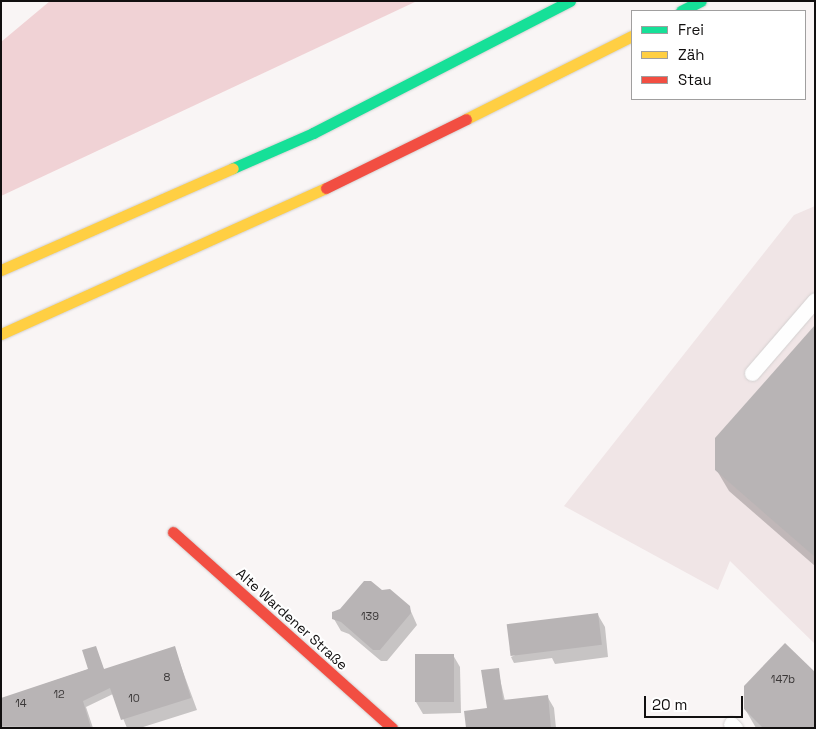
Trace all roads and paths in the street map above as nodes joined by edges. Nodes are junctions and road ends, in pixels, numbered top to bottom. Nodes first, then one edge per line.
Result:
1 (570, 1) edge
2 (701, 1) edge
3 (683, 10) edge
4 (631, 36) edge
5 (1, 270) edge
6 (815, 300) edge
7 (1, 334) edge
8 (752, 373) dead end
9 (173, 532) dead end
10 (392, 728) edge

1 - 5 main road
2 - 3 main road
4 - 7 main road
6 - 8 lane
9 - 10 main road, Alte Wardener Straße

